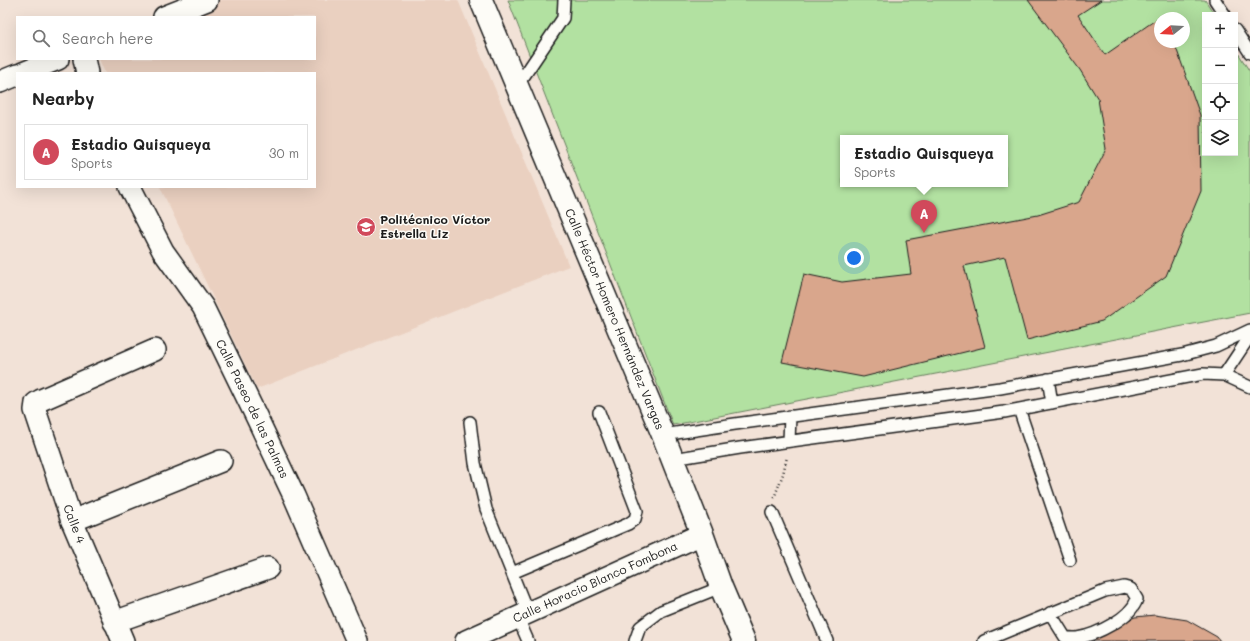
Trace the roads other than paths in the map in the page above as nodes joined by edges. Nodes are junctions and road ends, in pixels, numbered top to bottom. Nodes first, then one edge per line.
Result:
1 (207, 0) edge
2 (481, 0) edge
3 (564, 0) edge
4 (1215, 0) edge
5 (1223, 12) edge
6 (167, 16) edge
7 (1238, 35) edge
8 (1250, 53) edge
9 (56, 60) edge
10 (84, 60) edge
11 (26, 72) edge
12 (87, 72) edge
13 (16, 75) edge
14 (0, 82) edge
15 (515, 82) junction
16 (131, 188) edge
17 (1250, 330) edge
18 (1250, 336) edge
19 (155, 350) dead end
20 (1224, 375) junction
21 (1048, 379) junction
22 (1250, 387) edge
23 (1052, 403) junction
24 (1019, 409) junction
25 (599, 412) dead end
26 (790, 416) junction
27 (470, 422) dead end
28 (663, 436) junction
29 (789, 441) junction
30 (673, 459) junction
31 (221, 461) dead end
32 (772, 512) road end
33 (72, 520) junction
34 (702, 534) junction
35 (1070, 560) dead end
36 (268, 568) dead end
37 (512, 573) junction
38 (721, 587) junction
39 (1050, 613) junction
40 (523, 615) junction
41 (114, 622) junction
42 (1063, 639) edge
43 (473, 640) edge
44 (123, 641) edge
45 (357, 641) edge
46 (528, 641) edge
47 (635, 641) edge
48 (744, 641) edge
49 (827, 641) edge
50 (984, 641) edge

1 - 6 street
2 - 15 street, Calle Héctor Homero Hernández Vargas
3 - 15 lane
4 - 5 lane
7 - 8 lane
9 - 11 street
10 - 12 street
13 - 14 street
15 - 28 street, Calle Héctor Homero Hernández Vargas
16 - 45 street, Calle Paseo de las Palmas
17 - 21 lane
18 - 20 lane
19 - 33 street, Calle 4
20 - 22 lane
20 - 23 lane
21 - 23 lane
21 - 26 lane
23 - 24 lane
24 - 29 lane
24 - 35 lane
25 - 37 lane
26 - 28 lane
26 - 29 lane
27 - 37 lane
28 - 30 street, Calle Héctor Homero Hernández Vargas
29 - 30 lane
30 - 34 street, Calle Héctor Homero Hernández Vargas
31 - 33 street
32 - 49 lane
33 - 41 street, Calle 4
34 - 38 street, Calle Héctor Homero Hernández Vargas
34 - 40 street, Calle Horacio Blanco Fombona
36 - 41 street
37 - 40 lane
38 - 47 lane
38 - 48 street, Calle Héctor Homero Hernández Vargas
39 - 42 lane
39 - 42 lane
39 - 50 lane
40 - 43 street, Calle Horacio Blanco Fombona
40 - 46 lane
41 - 44 street, Calle 4

